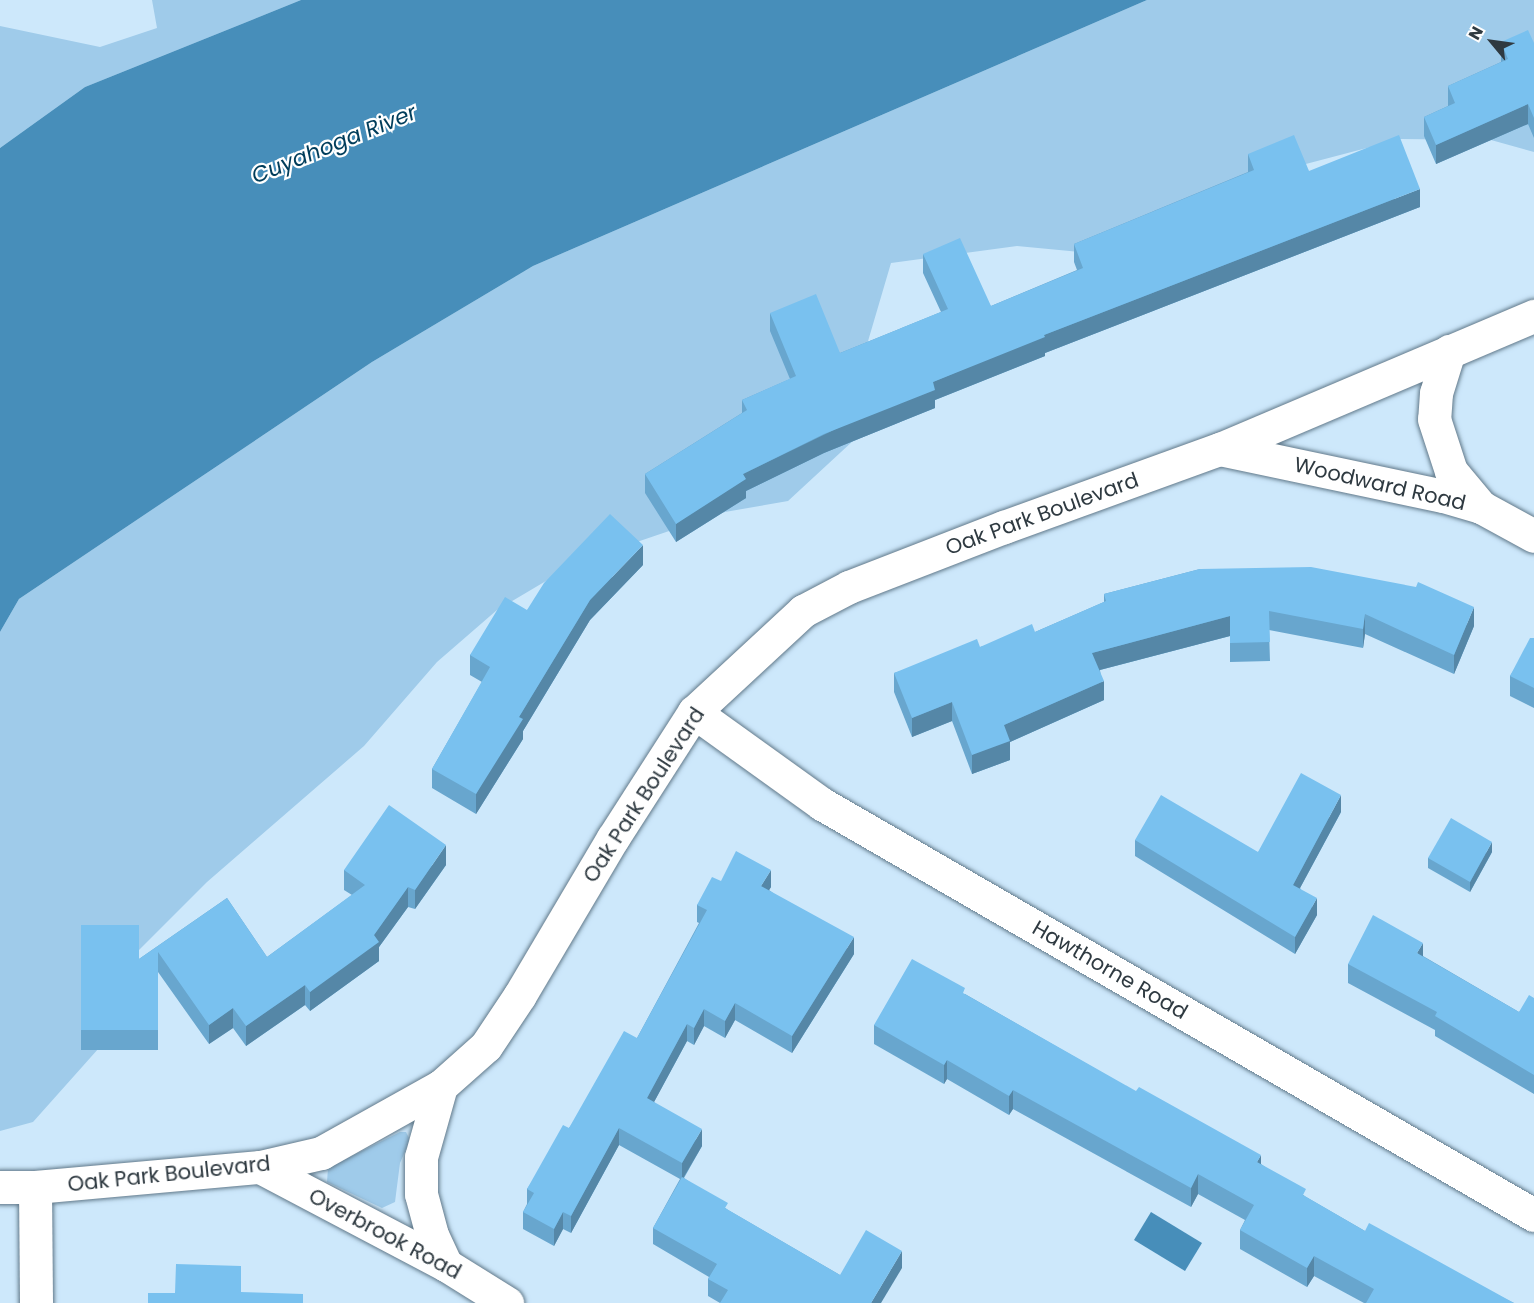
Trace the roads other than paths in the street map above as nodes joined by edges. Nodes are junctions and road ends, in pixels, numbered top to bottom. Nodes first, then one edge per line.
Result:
1 (1534, 316) edge
2 (1449, 351) junction
3 (1220, 448) junction
4 (1481, 507) junction
5 (1534, 536) edge
6 (694, 712) junction
7 (441, 1086) junction
8 (260, 1167) junction
9 (0, 1186) edge
10 (35, 1187) junction
11 (1534, 1215) edge
12 (446, 1265) junction
13 (36, 1303) edge
14 (507, 1303) edge

1 - 2 street, Oak Park Boulevard
2 - 3 street, Oak Park Boulevard
2 - 4 street
3 - 4 street, Woodward Road
3 - 6 street, Oak Park Boulevard
4 - 5 street, Woodward Road
6 - 7 street, Oak Park Boulevard
6 - 11 street, Hawthorne Road
7 - 8 street, Oak Park Boulevard
7 - 12 street
8 - 10 street, Oak Park Boulevard
8 - 12 street, Overbrook Road
9 - 10 street, Oak Park Boulevard
10 - 13 street
12 - 14 street, Overbrook Road

